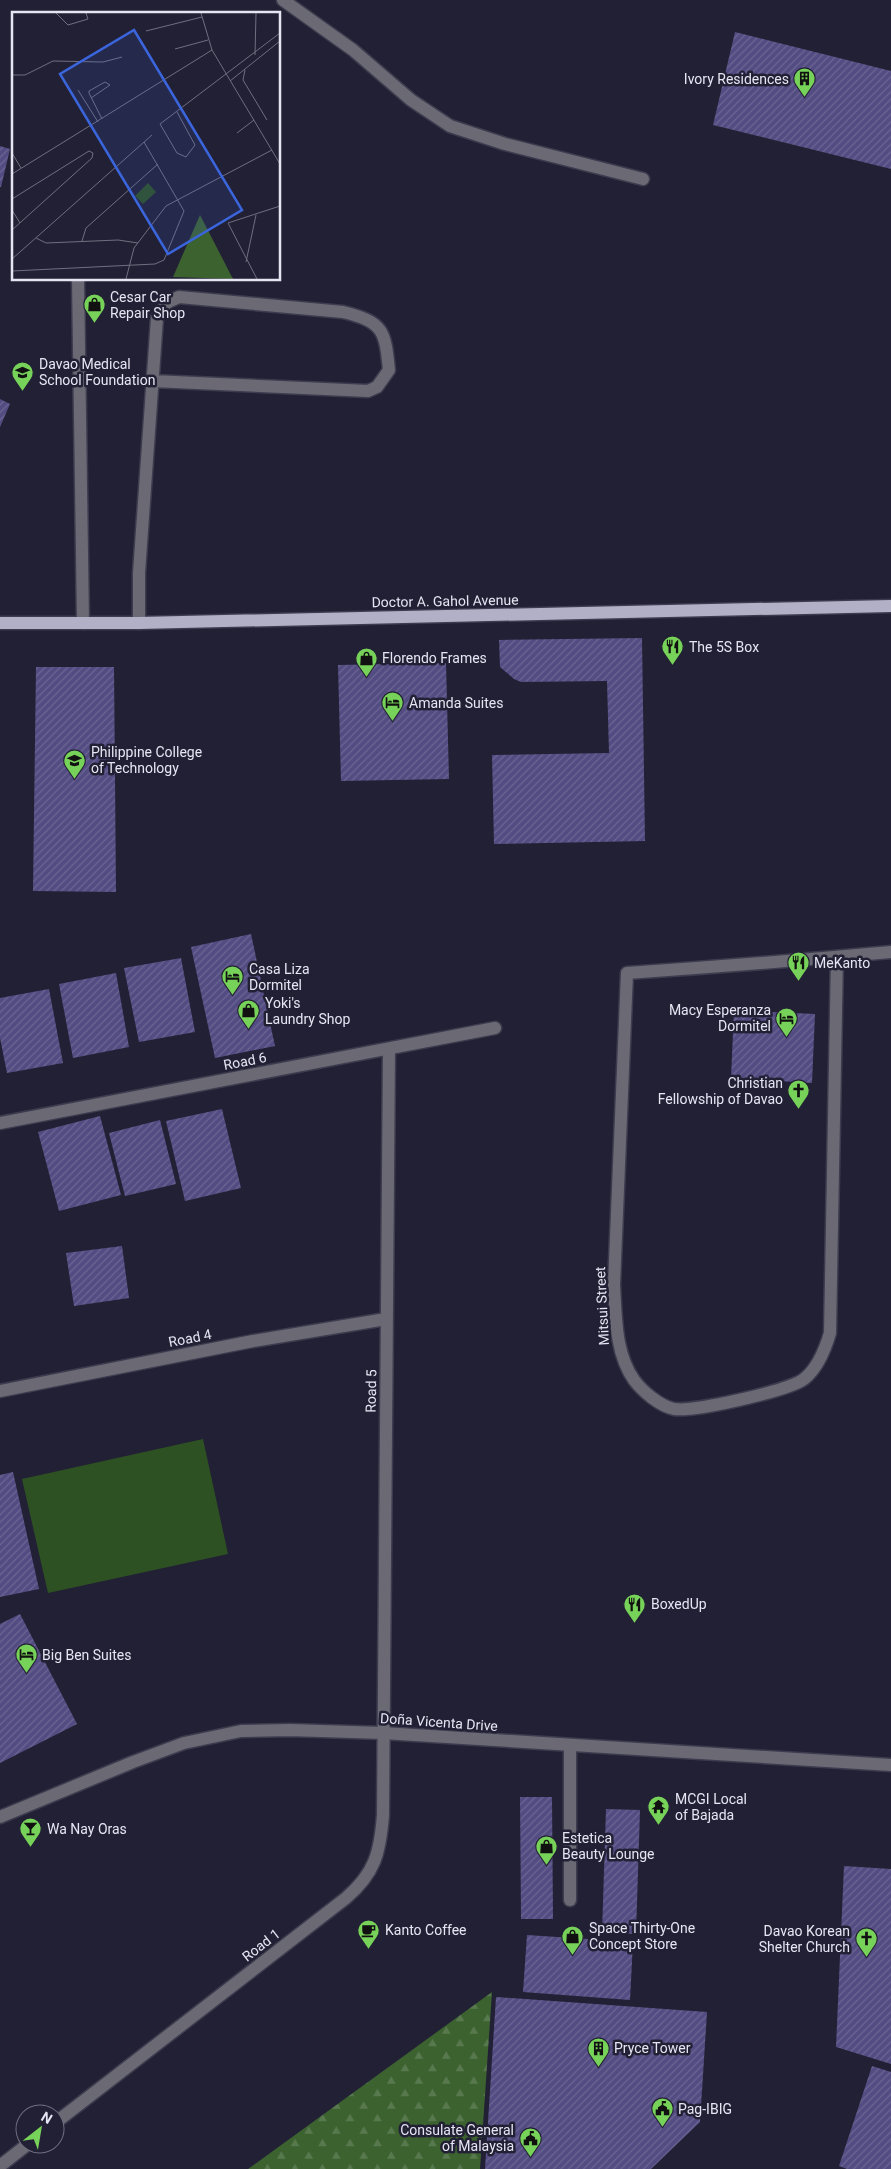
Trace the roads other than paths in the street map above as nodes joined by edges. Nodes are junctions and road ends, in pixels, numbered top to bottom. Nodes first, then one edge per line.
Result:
1 (284, 0) edge
2 (643, 179) dead end
3 (78, 280) edge
4 (153, 380) junction
5 (891, 606) edge
6 (138, 622) junction
7 (0, 623) edge
8 (84, 623) junction
9 (891, 952) edge
10 (837, 957) junction
11 (495, 1028) dead end
12 (389, 1049) junction
13 (0, 1122) edge
14 (386, 1319) junction
15 (0, 1391) edge
16 (383, 1733) junction
17 (570, 1746) junction
18 (891, 1765) edge
19 (0, 1817) edge
20 (570, 1900) dead end
21 (65, 2115) edge
22 (15, 2154) edge
23 (0, 2166) edge

1 - 2 street
3 - 8 street
4 - 4 street
4 - 6 street
5 - 6 main road, Doctor A. Gahol Avenue
6 - 8 main road, Doctor A. Gahol Avenue
7 - 8 main road, Doctor A. Gahol Avenue
9 - 10 street, Mitsui Street
10 - 10 street, Mitsui Street
11 - 12 street, Road 6
12 - 13 street, Road 6
12 - 14 street, Road 5
14 - 15 street, Road 4
14 - 16 street, Road 5
16 - 17 street, Doña Vicenta Drive
16 - 19 street, Doña Vicenta Drive
16 - 21 street, Road 1
17 - 18 street, Doña Vicenta Drive
17 - 20 street
22 - 23 street

